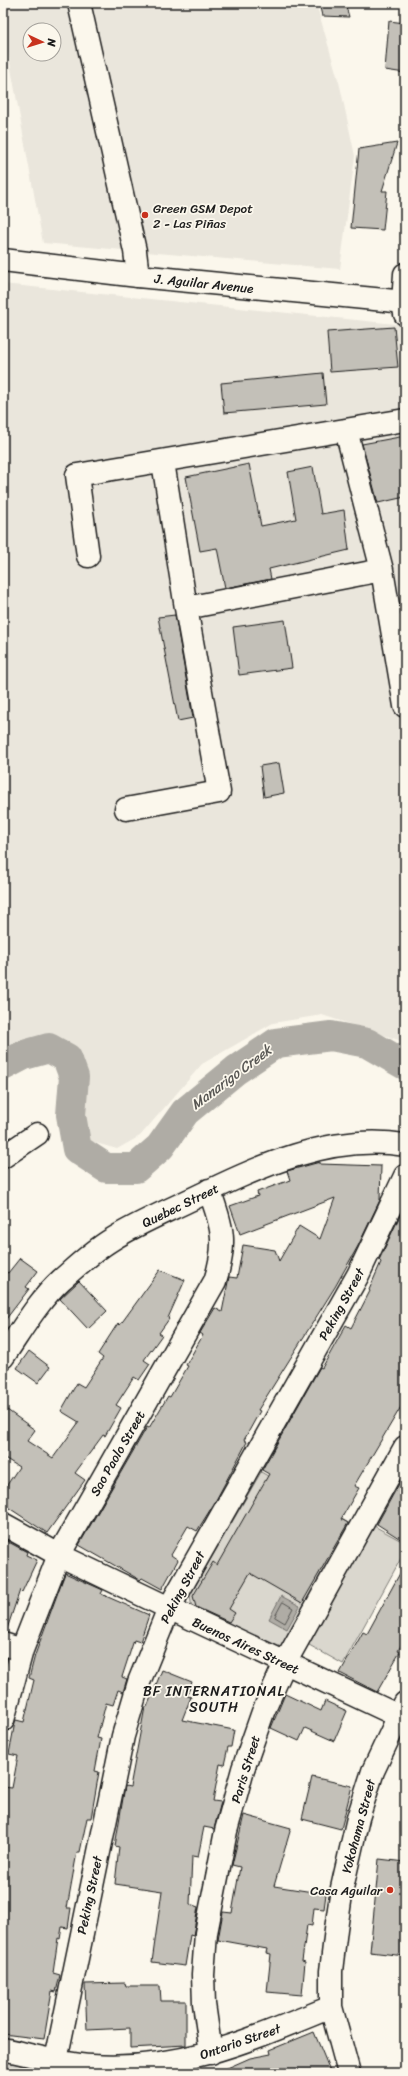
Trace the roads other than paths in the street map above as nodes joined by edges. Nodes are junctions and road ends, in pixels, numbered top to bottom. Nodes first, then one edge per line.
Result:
1 (79, 3) edge
2 (3, 260) edge
3 (405, 274) edge
4 (138, 276) junction
5 (404, 306) edge
6 (405, 420) edge
7 (346, 430) junction
8 (163, 462) junction
9 (88, 556) dead end
10 (382, 570) junction
11 (186, 608) junction
12 (405, 706) edge
13 (126, 809) dead end
14 (37, 1134) dead end
15 (405, 1146) edge
16 (3, 1156) edge
17 (405, 1176) edge
18 (209, 1190) junction
19 (3, 1357) edge
20 (405, 1447) edge
21 (3, 1524) edge
22 (59, 1555) junction
23 (168, 1608) junction
24 (13, 1647) edge
25 (285, 1663) junction
26 (403, 1712) edge
27 (3, 1720) edge
28 (331, 2007) junction
29 (3, 2049) edge
30 (211, 2053) junction
31 (56, 2060) junction
32 (349, 2073) edge

1 - 4 street
2 - 4 street, J. Aguilar Avenue
3 - 5 street
4 - 5 street, J. Aguilar Avenue
6 - 7 street
7 - 8 street
7 - 10 street
8 - 9 street
8 - 11 street
10 - 11 street
10 - 12 street
11 - 13 street
14 - 16 street
15 - 18 street, Quebec Street
17 - 23 street, Peking Street
18 - 19 street, Quebec Street
18 - 22 street, Sao Paolo Street
20 - 25 street, Paris Street
21 - 22 street, Buenos Aires Street
22 - 23 street, Buenos Aires Street
22 - 24 street, Sao Paolo Street
23 - 25 street, Buenos Aires Street
23 - 31 street, Peking Street
24 - 27 street, Sao Paolo Street
25 - 26 street, Buenos Aires Street
25 - 30 street, Paris Street
26 - 28 street, Yokohama Street
28 - 30 street, Ontario Street
28 - 32 street, Yokohama Street
29 - 31 street, Ontario Street
30 - 31 street, Ontario Street

